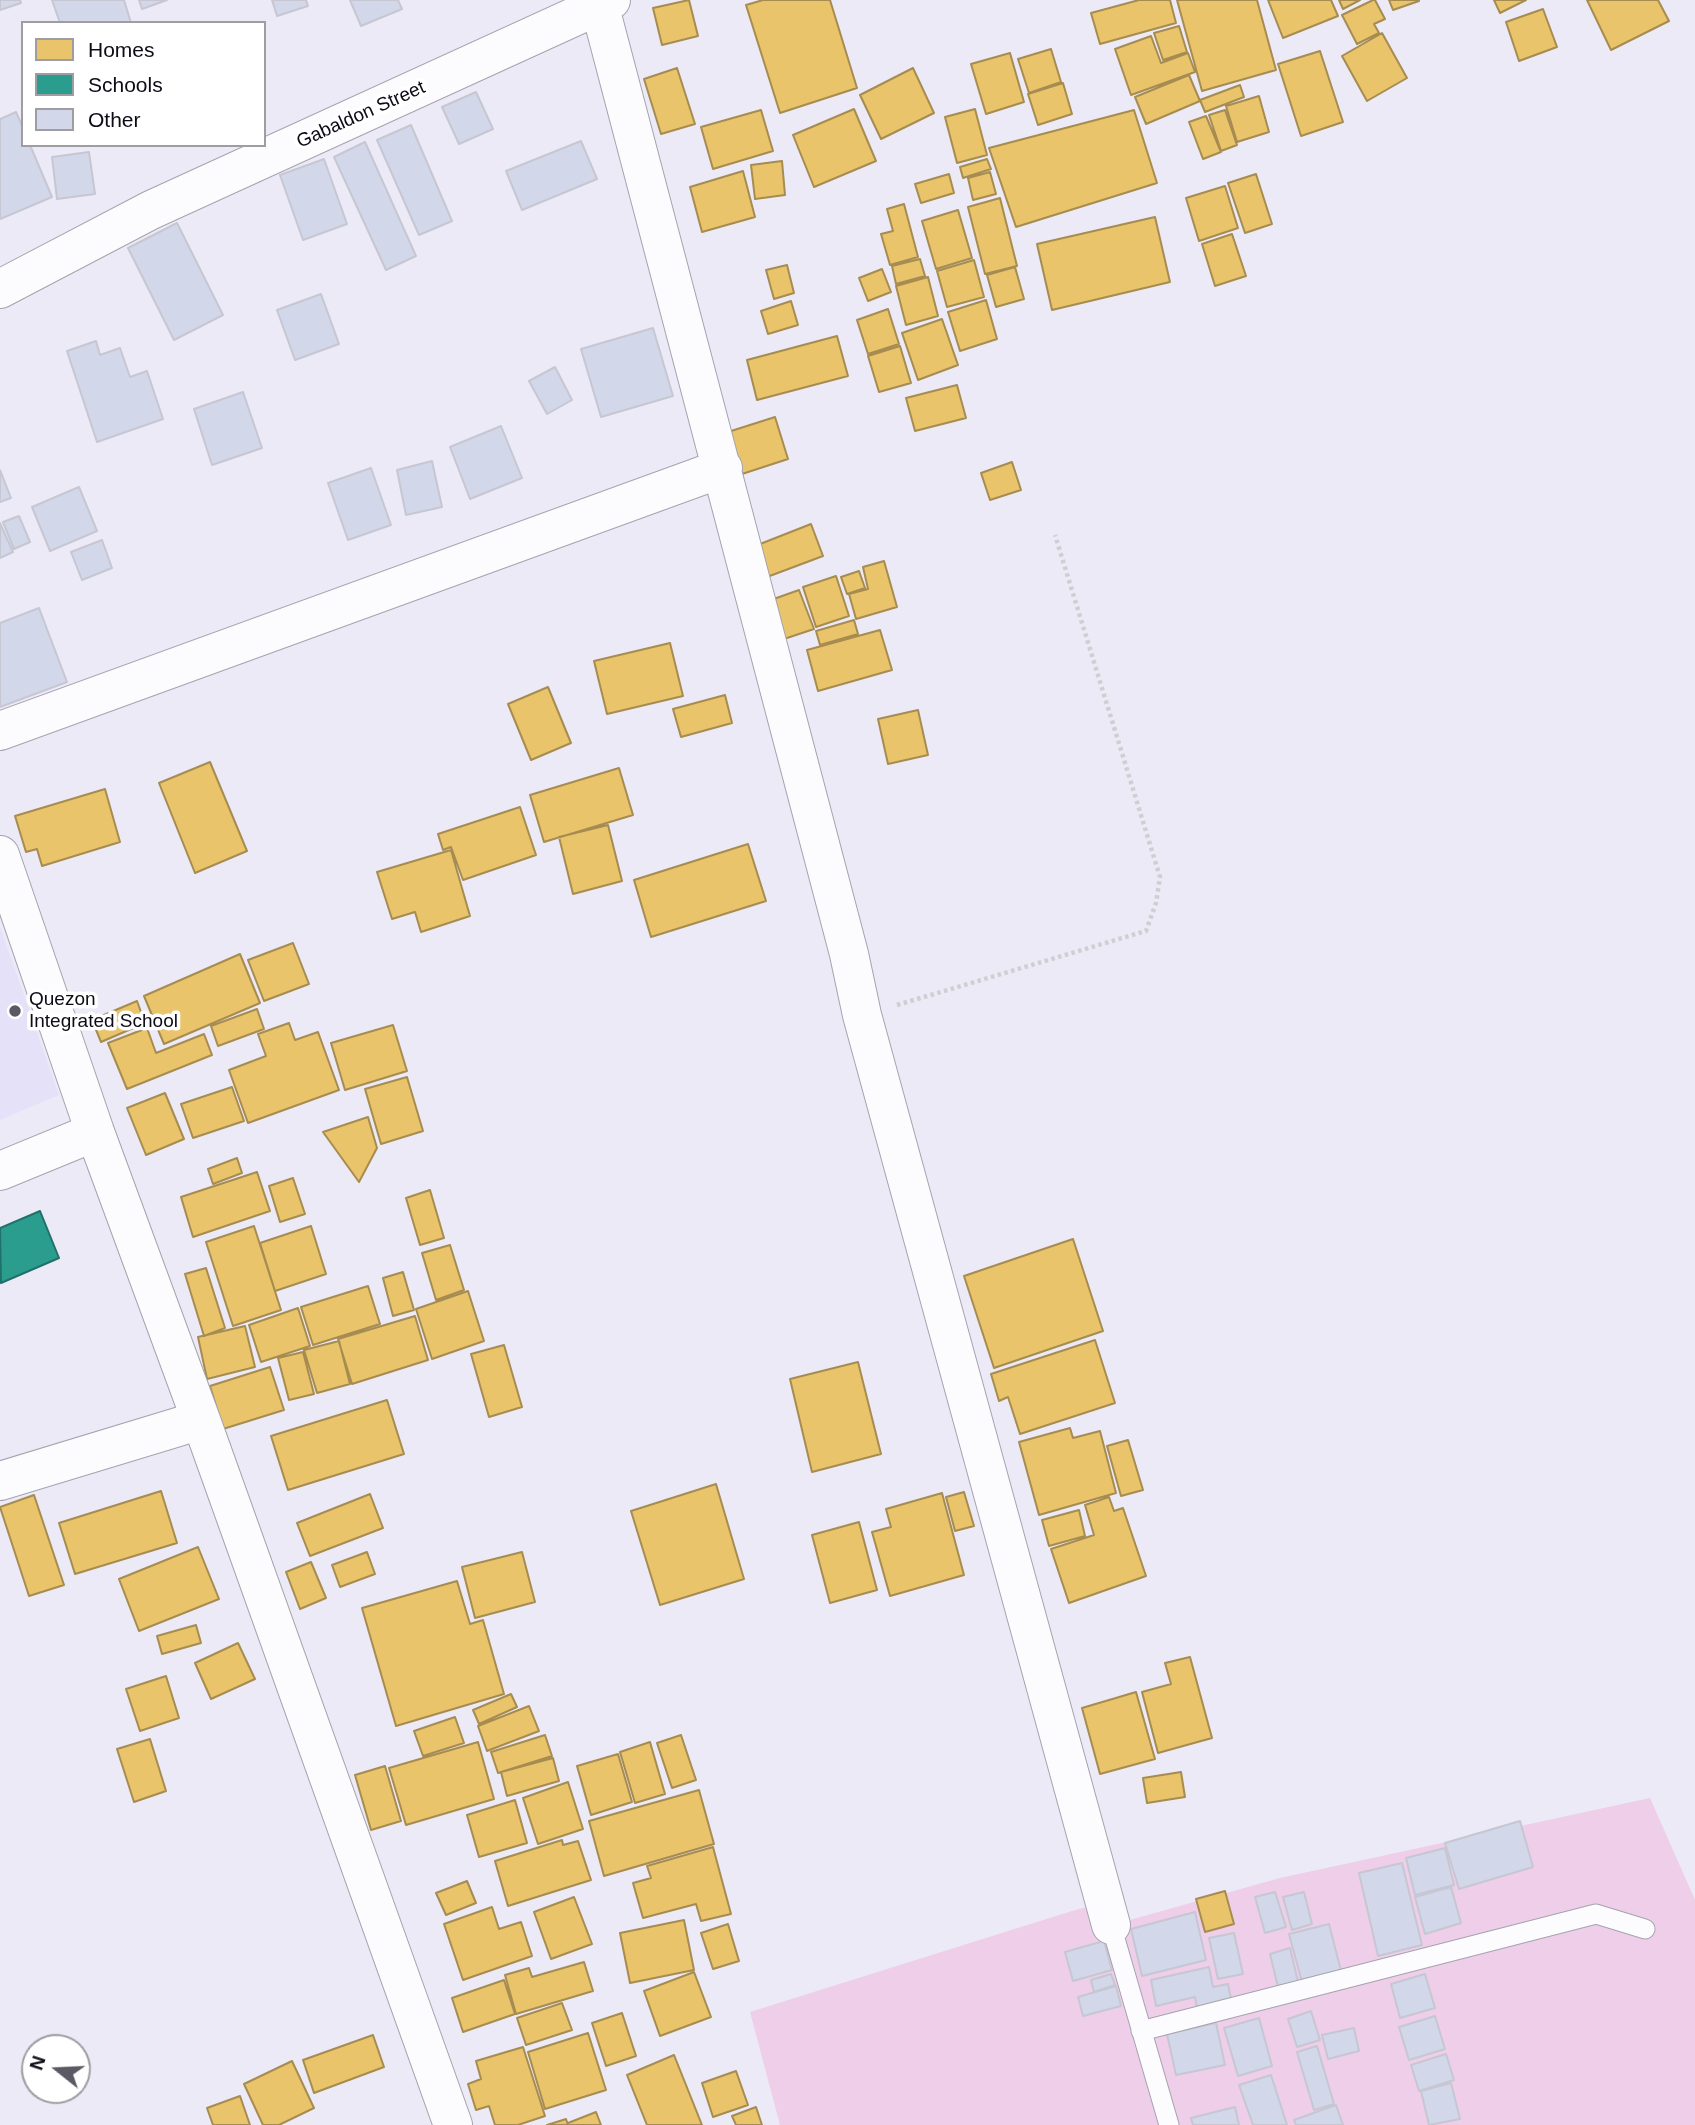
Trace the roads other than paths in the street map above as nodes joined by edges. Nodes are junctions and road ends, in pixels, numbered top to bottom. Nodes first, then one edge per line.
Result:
1 (603, 2) edge
2 (0, 289) edge
3 (723, 468) junction
4 (0, 732) edge
5 (0, 855) edge
6 (95, 1132) junction
7 (0, 1171) edge
8 (201, 1420) junction
9 (0, 1481) edge
10 (1111, 1925) joint
11 (1645, 1929) dead end
12 (1142, 2031) junction
13 (453, 2125) edge
14 (1168, 2125) edge

1 - 2 street, Gabaldon Street
1 - 3 street
3 - 4 street
3 - 10 street
5 - 6 street
6 - 7 street
6 - 8 street
8 - 9 street
8 - 13 street
10 - 12 lane
11 - 12 lane
12 - 14 lane

